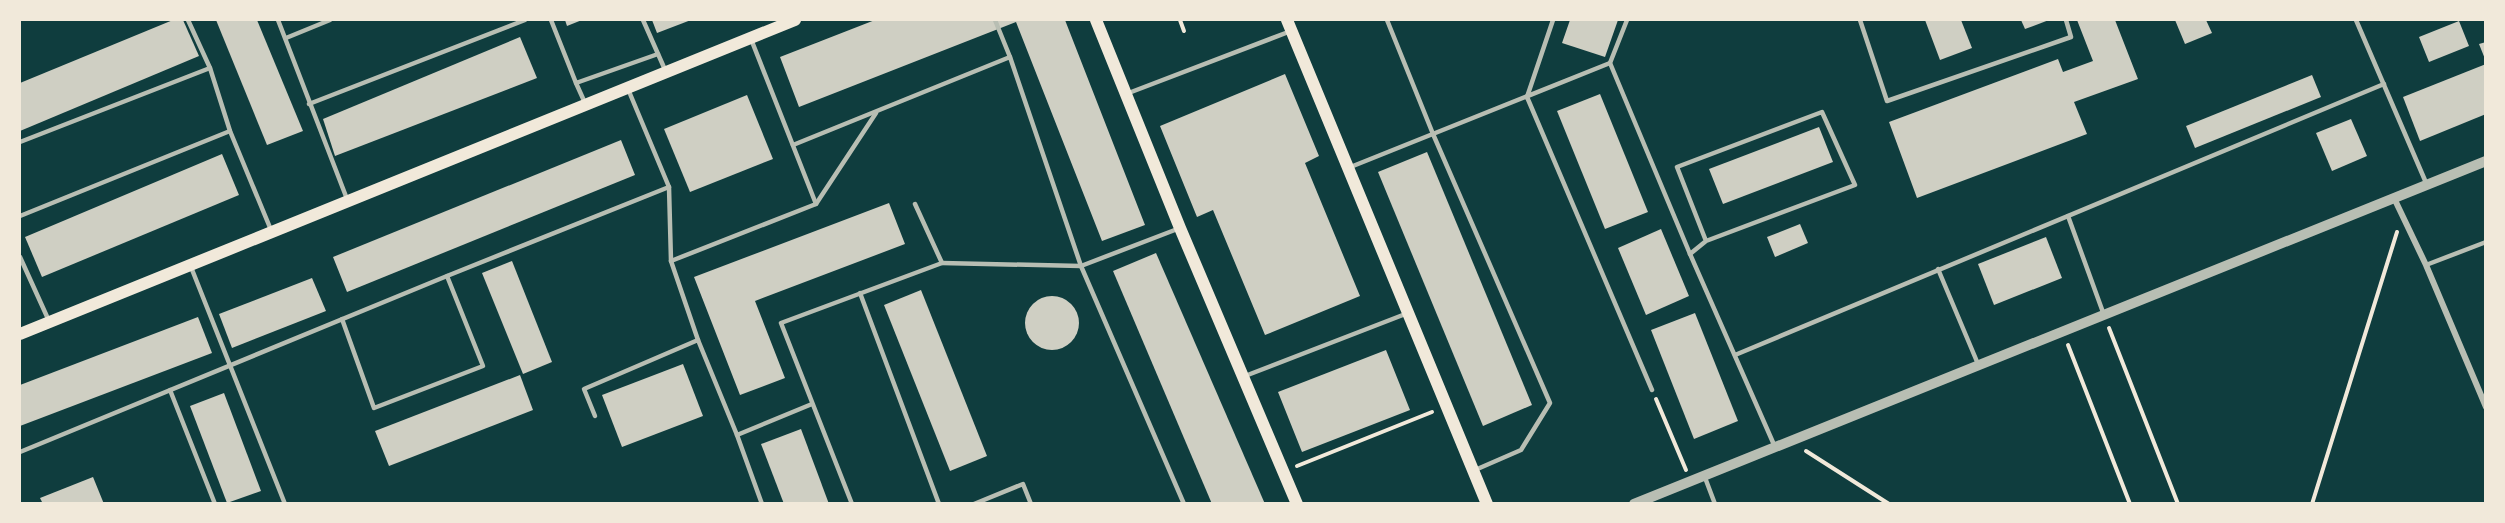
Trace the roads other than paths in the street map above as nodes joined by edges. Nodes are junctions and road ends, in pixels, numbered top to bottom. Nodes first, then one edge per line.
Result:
1 (188, 20) edge
2 (278, 20) edge
3 (330, 20) edge
4 (525, 20) edge
5 (551, 20) edge
6 (643, 20) edge
7 (795, 20) edge
8 (995, 20) edge
9 (1096, 20) edge
10 (1387, 20) edge
11 (1552, 20) edge
12 (1627, 20) edge
13 (1860, 20) edge
14 (2066, 20) edge
15 (2356, 20) edge
16 (1289, 25) edge
17 (286, 38) junction
18 (750, 38) junction
19 (658, 54) junction
20 (1010, 57) junction
21 (1610, 63) junction
22 (210, 68) junction
23 (666, 72) junction
24 (576, 83) junction
25 (2385, 84) junction
26 (627, 88) junction
27 (1126, 94) junction
28 (1527, 97) junction
29 (309, 104) junction
30 (586, 105) junction
31 (877, 111) junction
32 (230, 131) junction
33 (1433, 134) junction
34 (20, 142) edge
35 (793, 145) junction
36 (2486, 161) edge
37 (1348, 168) junction
38 (2427, 185) junction
39 (669, 187) junction
40 (2394, 198) junction
41 (348, 201) junction
42 (816, 204) junction
43 (915, 204) dead end
44 (20, 216) edge
45 (2068, 216) junction
46 (1180, 228) junction
47 (271, 230) junction
48 (1706, 241) junction
49 (2486, 242) edge
50 (1690, 254) junction
51 (20, 257) edge
52 (671, 261) junction
53 (942, 263) junction
54 (190, 265) junction
55 (2426, 265) junction
56 (1081, 266) junction
57 (1938, 269) junction
58 (447, 276) junction
59 (860, 293) junction
60 (1408, 313) junction
61 (2104, 315) junction
62 (342, 319) junction
63 (50, 321) junction
64 (20, 334) edge
65 (698, 340) junction
66 (1735, 355) junction
67 (1978, 365) junction
68 (230, 366) junction
69 (1244, 376) junction
70 (170, 390) junction
71 (1652, 390) road end
72 (812, 404) junction
73 (2486, 407) edge
74 (595, 416) dead end
75 (736, 435) junction
76 (1775, 447) junction
77 (20, 452) edge
78 (1473, 471) junction
79 (1704, 475) junction
80 (214, 504) edge
81 (285, 504) edge
82 (762, 504) edge
83 (852, 504) edge
84 (939, 504) edge
85 (974, 504) edge
86 (1031, 504) edge
87 (1184, 504) edge
88 (1297, 504) edge
89 (1487, 504) edge
90 (1634, 504) edge
91 (1715, 504) edge

1 - 22 lane
2 - 17 lane
3 - 17 lane
4 - 29 lane
5 - 24 lane
6 - 19 lane
7 - 18 main road
8 - 20 lane
9 - 27 main road
10 - 33 lane
11 - 28 lane
12 - 21 lane
13 - 14 lane
15 - 25 lane
16 - 27 lane
16 - 37 main road
17 - 29 lane
18 - 23 main road
18 - 35 lane
19 - 23 lane
19 - 24 lane
20 - 31 lane
20 - 56 lane
21 - 28 lane
21 - 50 lane
22 - 32 lane
22 - 34 lane
23 - 26 main road
24 - 30 lane
25 - 38 lane
25 - 45 lane
26 - 30 main road
26 - 39 lane
27 - 46 main road
28 - 33 lane
28 - 71 lane
29 - 41 lane
30 - 41 main road
31 - 35 lane
31 - 42 lane
32 - 44 lane
32 - 47 lane
33 - 37 lane
33 - 78 lane
35 - 42 lane
36 - 38 street
37 - 60 main road
38 - 40 street
39 - 52 lane
39 - 58 lane
40 - 55 street
40 - 61 street
41 - 47 main road
42 - 52 lane
43 - 53 lane
45 - 57 lane
45 - 61 lane
46 - 56 lane
46 - 69 main road
47 - 54 main road
48 - 48 lane
48 - 50 lane
49 - 55 lane
50 - 66 lane
51 - 63 lane
52 - 65 lane
53 - 56 lane
53 - 59 lane
54 - 63 main road
54 - 68 lane
55 - 73 street
56 - 87 lane
57 - 66 lane
57 - 67 lane
58 - 62 lane
58 - 62 lane
59 - 72 lane
59 - 84 lane
60 - 69 lane
60 - 78 main road
61 - 67 street
62 - 68 lane
63 - 64 main road
65 - 74 lane
65 - 75 lane
66 - 76 lane
67 - 76 street
68 - 70 lane
68 - 81 lane
69 - 88 main road
70 - 77 lane
70 - 80 lane
72 - 75 lane
72 - 83 lane
75 - 82 lane
76 - 79 street
78 - 89 main road
79 - 90 street
79 - 91 lane
85 - 86 lane

